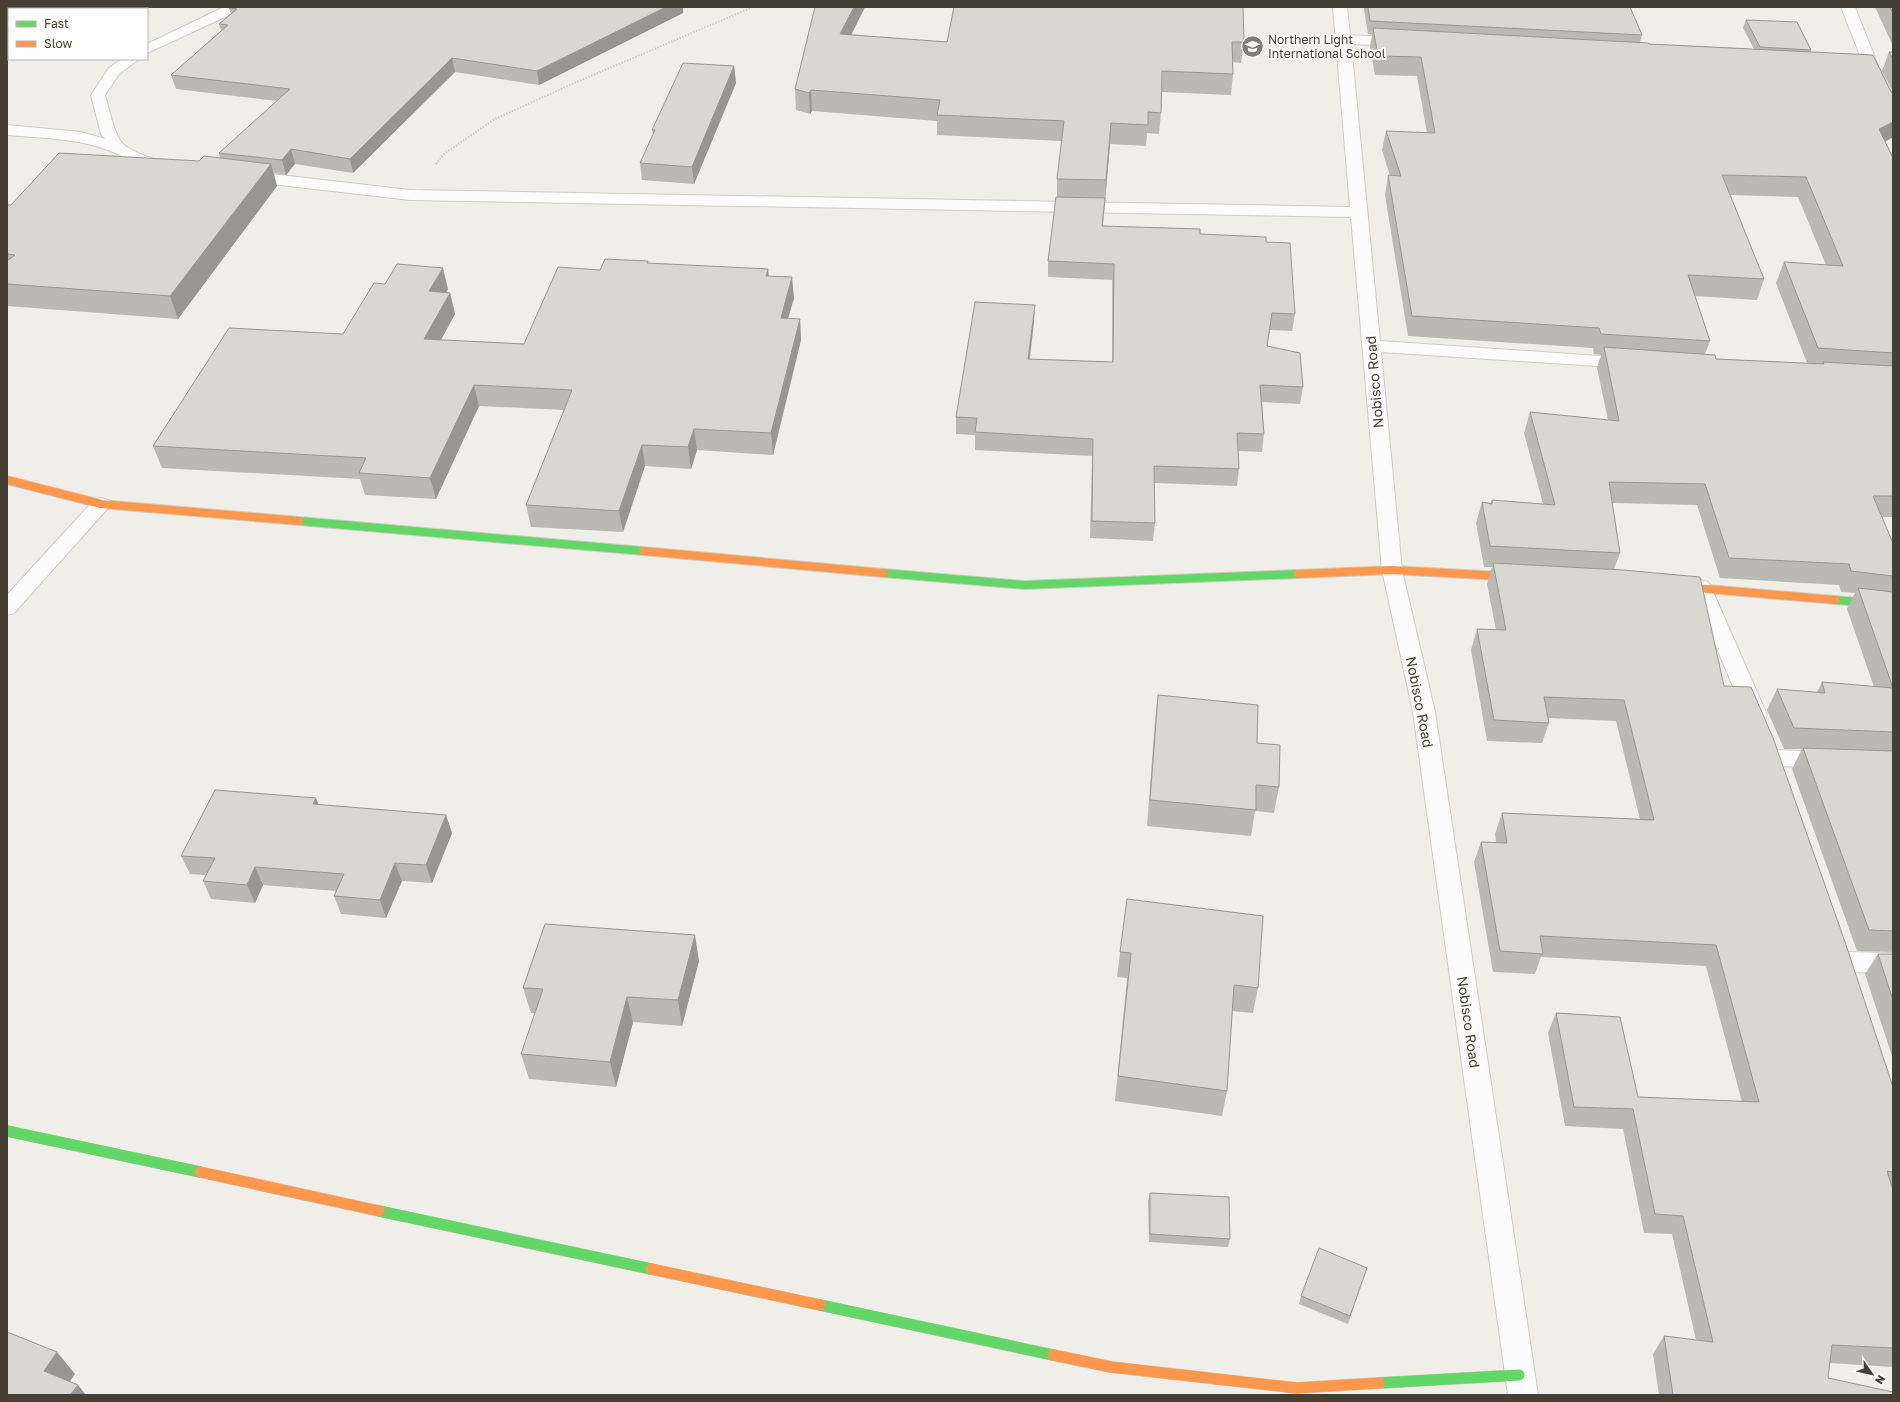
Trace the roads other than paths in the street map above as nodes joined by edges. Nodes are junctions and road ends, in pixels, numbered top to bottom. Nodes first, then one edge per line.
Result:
1 (235, 7) edge
2 (1340, 7) edge
3 (1848, 7) edge
4 (1343, 39) junction
5 (1414, 43) edge
6 (148, 49) edge
7 (130, 60) edge
8 (1856, 67) edge
9 (1872, 68) junction
10 (1893, 110) edge
11 (7, 130) edge
12 (118, 148) junction
13 (178, 168) edge
14 (232, 174) edge
15 (1359, 212) junction
16 (1370, 346) junction
17 (1648, 365) edge
18 (7, 480) edge
19 (101, 504) junction
20 (1392, 570) junction
21 (1526, 578) edge
22 (1661, 585) edge
23 (1700, 587) junction
24 (1893, 605) edge
25 (7, 608) edge
26 (1775, 758) junction
27 (1846, 761) edge
28 (1783, 780) edge
29 (1847, 962) edge
30 (1893, 963) edge
31 (7, 1132) edge
32 (1521, 1385) edge

1 - 6 street
2 - 4 street, Nobisco Road
3 - 9 street
4 - 5 street
4 - 15 street, Nobisco Road
7 - 12 street
8 - 9 street
9 - 10 street
11 - 12 street
12 - 13 street
14 - 15 street
15 - 16 street, Nobisco Road
16 - 17 street
16 - 20 street, Nobisco Road
18 - 19 street
19 - 20 street
19 - 25 street
20 - 21 street
20 - 32 street, Nobisco Road
22 - 23 street
23 - 24 street
23 - 26 street
26 - 27 street
26 - 28 street
29 - 30 street
31 - 32 street

